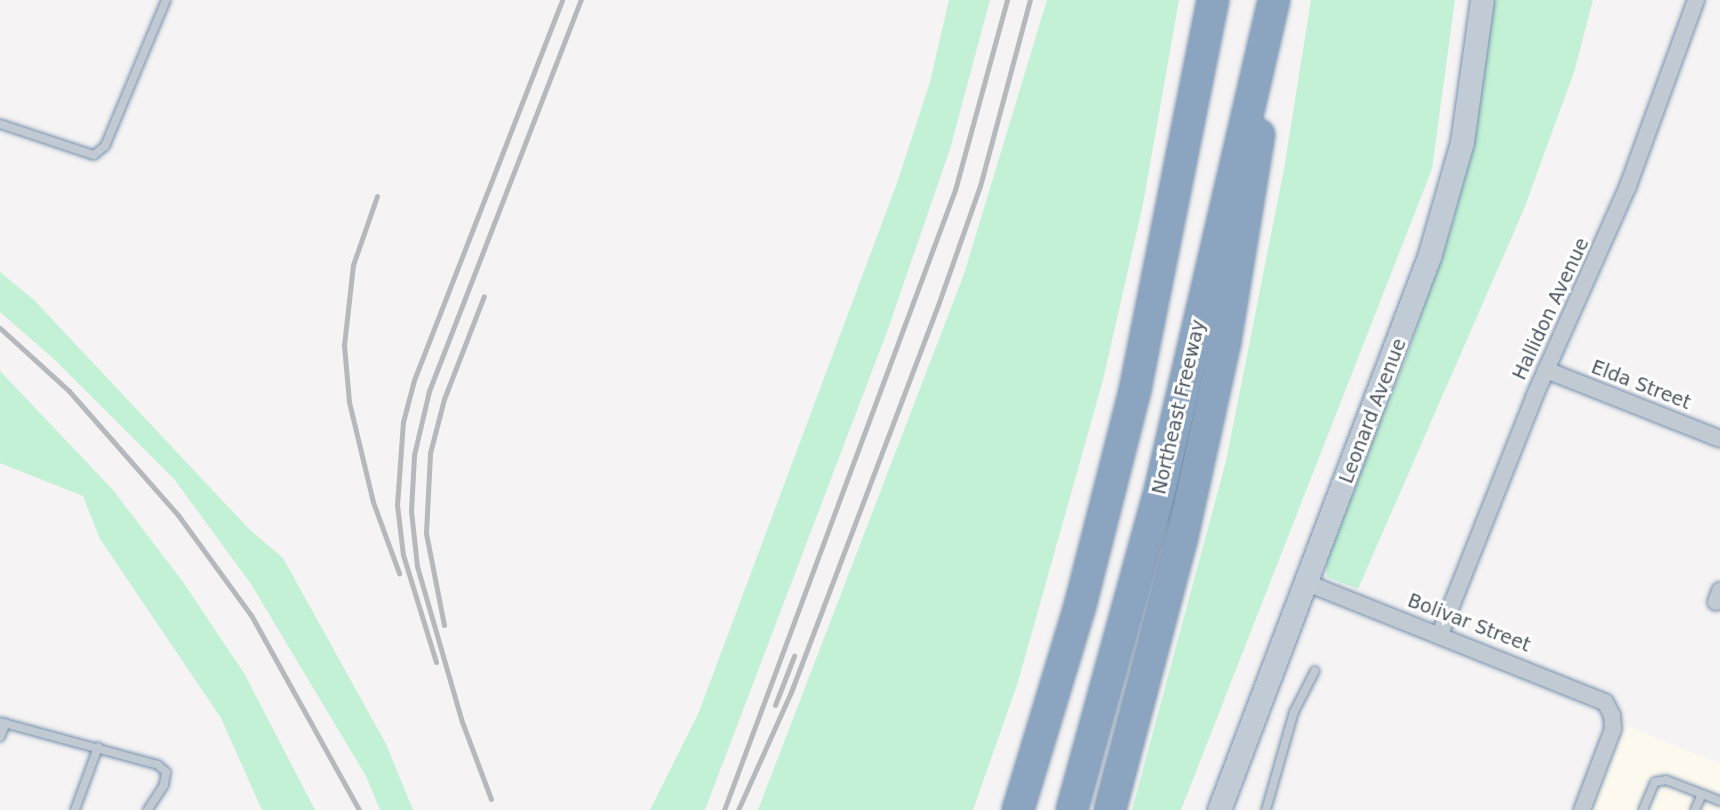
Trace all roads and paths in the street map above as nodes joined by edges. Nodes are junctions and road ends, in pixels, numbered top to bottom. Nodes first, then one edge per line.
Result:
1 (166, 0) edge
2 (1213, 0) edge
3 (1482, 0) edge
4 (1696, 0) edge
5 (1273, 8) edge
6 (0, 124) edge
7 (1546, 370) junction
8 (1720, 439) edge
9 (1307, 583) junction
10 (1080, 606) junction
11 (1440, 634) junction
12 (1315, 671) dead end
13 (3, 723) edge
14 (0, 737) edge
15 (98, 747) junction
16 (1702, 794) junction
17 (1720, 801) edge
18 (75, 810) edge
19 (148, 810) edge
20 (998, 810) edge
21 (1018, 810) edge
22 (1072, 810) edge
23 (1110, 810) edge
24 (1219, 810) edge
25 (1266, 810) edge
26 (1582, 810) edge
27 (1643, 810) edge
28 (1695, 810) edge

1 - 6 lane
2 - 10 highway
3 - 9 street, Leonard Avenue
4 - 7 street, Hallidon Avenue
5 - 22 highway, Northeast Freeway
5 - 23 highway
7 - 8 street, Elda Street
7 - 11 street, Hallidon Avenue
9 - 11 street, Bolivar Street
9 - 24 street, Leonard Avenue
10 - 20 highway
10 - 21 highway
11 - 26 street, Bolivar Street
12 - 25 lane
13 - 14 lane
13 - 15 lane
15 - 18 lane
15 - 19 lane
16 - 17 lane
16 - 27 lane
16 - 28 lane

